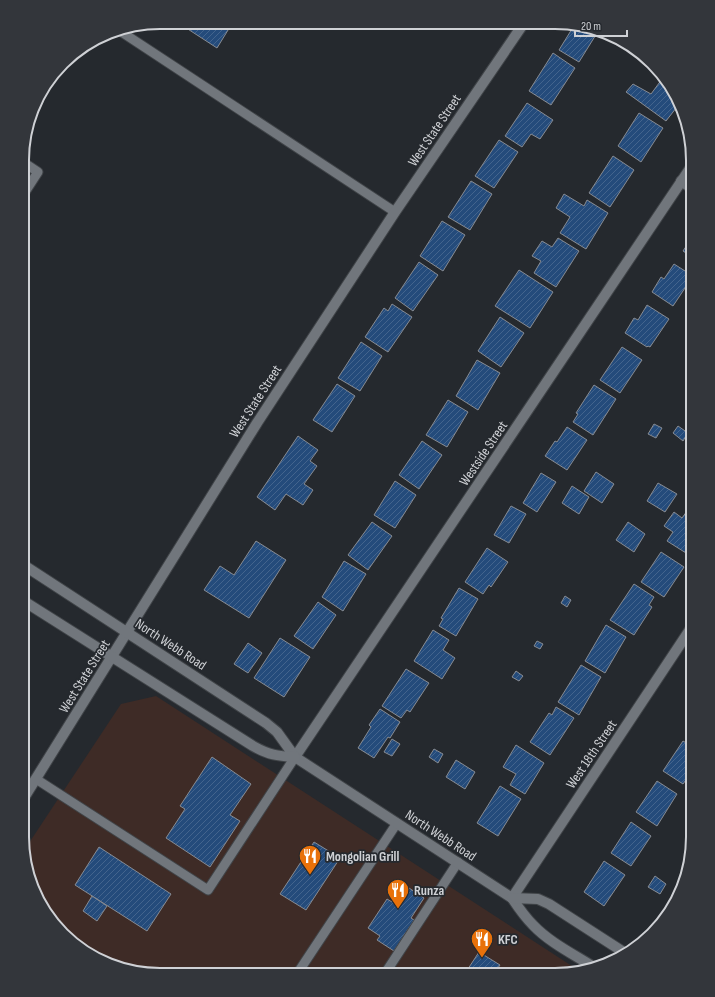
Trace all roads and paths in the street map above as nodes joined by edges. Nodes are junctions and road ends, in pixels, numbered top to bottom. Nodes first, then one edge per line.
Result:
1 (520, 29) edge
2 (124, 34) edge
3 (29, 166) edge
4 (686, 174) edge
5 (681, 181) junction
6 (686, 184) edge
7 (29, 186) edge
8 (395, 212) junction
9 (29, 568) edge
10 (29, 604) edge
11 (128, 632) junction
12 (686, 636) edge
13 (112, 657) junction
14 (295, 757) junction
15 (36, 779) junction
16 (29, 790) edge
17 (397, 823) junction
18 (458, 862) junction
19 (512, 898) junction
20 (620, 950) edge
21 (589, 964) edge
22 (301, 968) edge
23 (388, 968) edge

1 - 8 street, West State Street
2 - 8 lane
3 - 7 lane
4 - 5 street, Westside Street
5 - 6 street
5 - 14 street, Westside Street
8 - 11 street, West State Street
9 - 11 street, North Webb Road
10 - 13 street, North Webb Road
11 - 13 street, West State Street
11 - 14 street, North Webb Road
12 - 19 street, West 18th Street
13 - 14 street, North Webb Road
13 - 15 street, West State Street
14 - 15 lane
14 - 17 street, North Webb Road
15 - 16 street, West State Street
17 - 18 street, North Webb Road
17 - 22 lane
18 - 19 street, North Webb Road
18 - 23 lane
19 - 20 street, North Webb Road
19 - 21 street, North Webb Road

